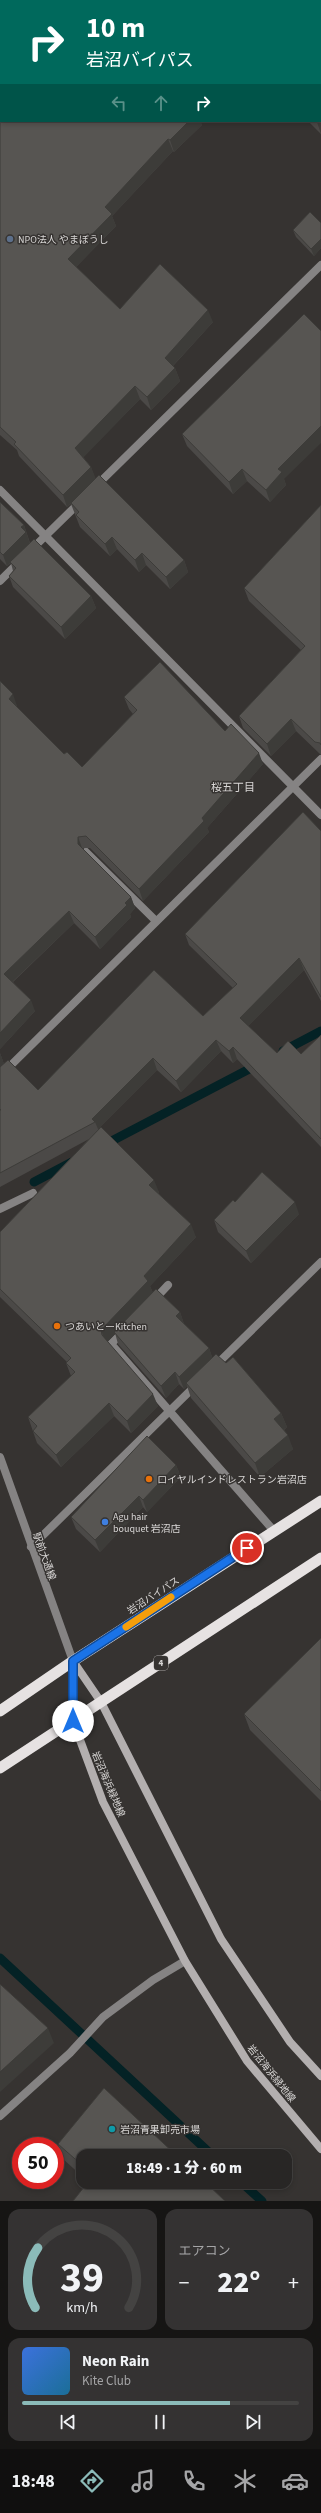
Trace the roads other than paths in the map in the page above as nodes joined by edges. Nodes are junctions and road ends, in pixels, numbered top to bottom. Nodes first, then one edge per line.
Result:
1 (321, 265) edge
2 (0, 490) edge
3 (45, 536) junction
4 (0, 581) edge
5 (321, 759) edge
6 (293, 786) junction
7 (321, 815) edge
8 (86, 852) edge
9 (156, 921) junction
10 (0, 1076) edge
11 (33, 1192) dead end
12 (0, 1209) edge
13 (321, 1262) edge
14 (168, 1285) dead end
15 (148, 1306) edge
16 (132, 1322) edge
17 (171, 1410) junction
18 (0, 1457) edge
19 (2, 1469) edge
20 (321, 1501) edge
21 (274, 1531) junction
22 (31, 1547) junction
23 (321, 1558) edge
24 (73, 1661) junction
25 (101, 1702) junction
26 (0, 1711) edge
27 (73, 1721) junction
28 (0, 1768) edge
29 (185, 1961) junction
30 (321, 2076) edge
31 (0, 2116) edge
32 (321, 2149) edge

1 - 3 street
2 - 3 street
3 - 4 street
3 - 6 street
5 - 6 street
6 - 7 street
6 - 9 street
8 - 9 street
9 - 10 street
11 - 12 street
13 - 17 street
14 - 15 street
16 - 17 street
17 - 21 street
17 - 22 street
18 - 19 street, 駅前大通線
19 - 22 street, 駅前大通線
20 - 21 highway, 岩沼バイパス
21 - 24 highway, 岩沼バイパス
22 - 24 street, 駅前大通線
23 - 25 highway, 4
24 - 25 main road
24 - 26 highway, 岩沼バイパス
24 - 27 main road, 岩沼海浜緑地線
25 - 27 highway, 4
25 - 30 main road
27 - 28 highway, 4
27 - 29 main road, 岩沼海浜緑地線
29 - 31 street
29 - 32 main road, 岩沼海浜緑地線

